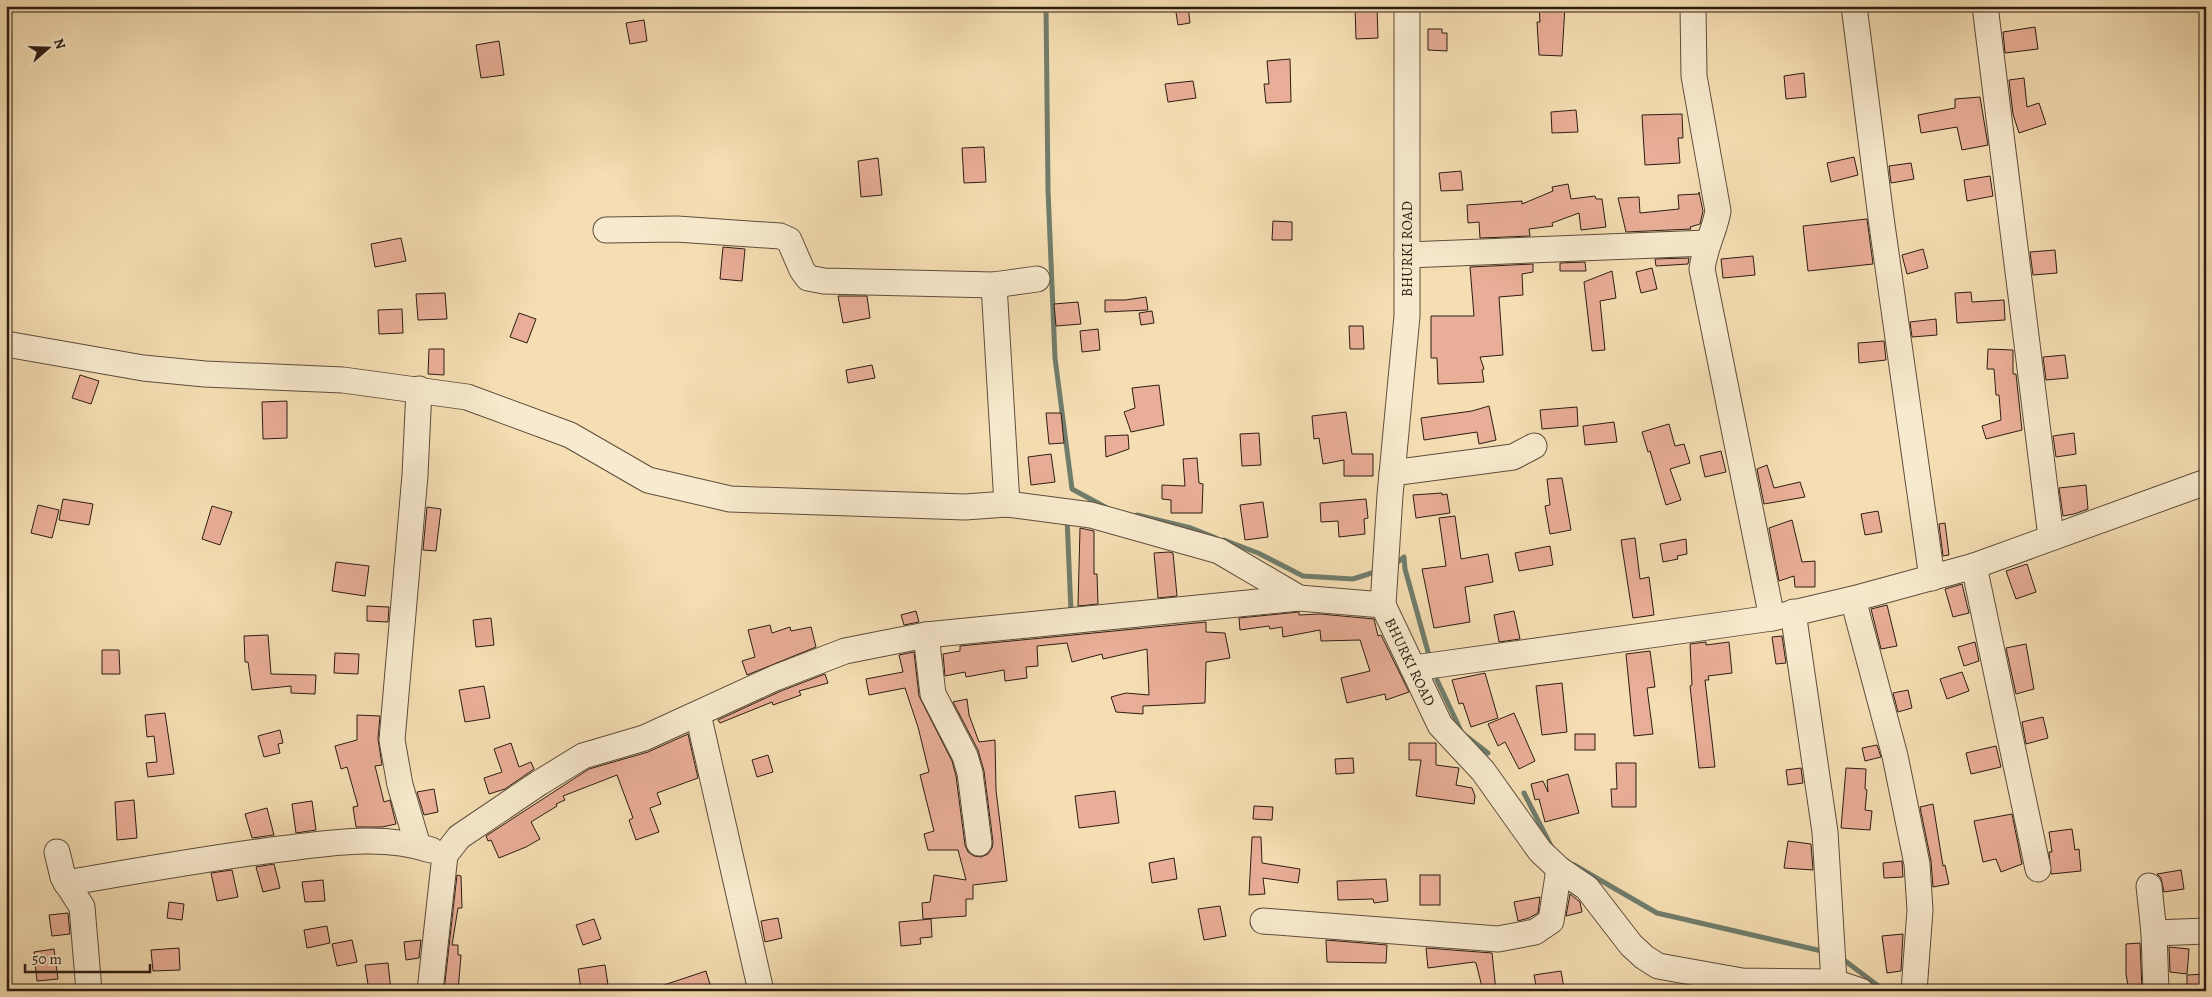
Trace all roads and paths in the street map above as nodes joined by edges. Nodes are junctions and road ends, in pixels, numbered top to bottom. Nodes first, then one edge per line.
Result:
1 (1407, 6) edge
2 (1694, 6) edge
3 (1854, 6) edge
4 (1985, 6) edge
5 (606, 230) dead end
6 (1706, 243) junction
7 (1407, 255) junction
8 (1037, 279) dead end
9 (994, 285) junction
10 (6, 344) edge
11 (419, 389) junction
12 (1534, 446) dead end
13 (1392, 473) junction
14 (2206, 482) edge
15 (1007, 504) junction
16 (2051, 537) junction
17 (1974, 566) junction
18 (1932, 578) junction
19 (1384, 596) junction
20 (1300, 598) junction
21 (1853, 599) junction
22 (1783, 615) junction
23 (926, 635) junction
24 (1414, 668) junction
25 (698, 714) junction
26 (978, 843) dead end
27 (418, 846) junction
28 (58, 852) dead end
29 (445, 855) junction
30 (2038, 868) dead end
31 (1559, 869) junction
32 (66, 883) junction
33 (2149, 886) dead end
34 (1262, 922) dead end
35 (2206, 930) edge
36 (2154, 933) junction
37 (1834, 982) junction
38 (89, 991) edge
39 (430, 991) edge
40 (760, 991) edge
41 (1861, 991) edge
42 (1914, 991) edge
43 (2156, 991) edge

1 - 7 street, BHURKI ROAD
2 - 6 street
3 - 18 street
4 - 16 street
5 - 9 street
6 - 7 street
6 - 22 street
7 - 13 street, BHURKI ROAD
8 - 9 street
9 - 15 street
10 - 11 street
11 - 15 street
11 - 27 street
12 - 13 street
13 - 19 street, BHURKI ROAD
14 - 16 street
15 - 20 street
16 - 17 street
17 - 18 street
17 - 30 street
18 - 21 street
19 - 20 street
19 - 24 street, BHURKI ROAD
20 - 23 street
21 - 22 street
21 - 42 street
22 - 24 street
22 - 37 street
23 - 25 street
23 - 26 street
24 - 31 street, BHURKI ROAD
25 - 29 street
25 - 40 street
27 - 29 street
27 - 32 street
28 - 32 street
29 - 39 street
31 - 34 street
31 - 37 street, BHURKI ROAD
32 - 38 street
33 - 36 street
35 - 36 street
36 - 43 street
37 - 41 street, BHURKI ROAD

